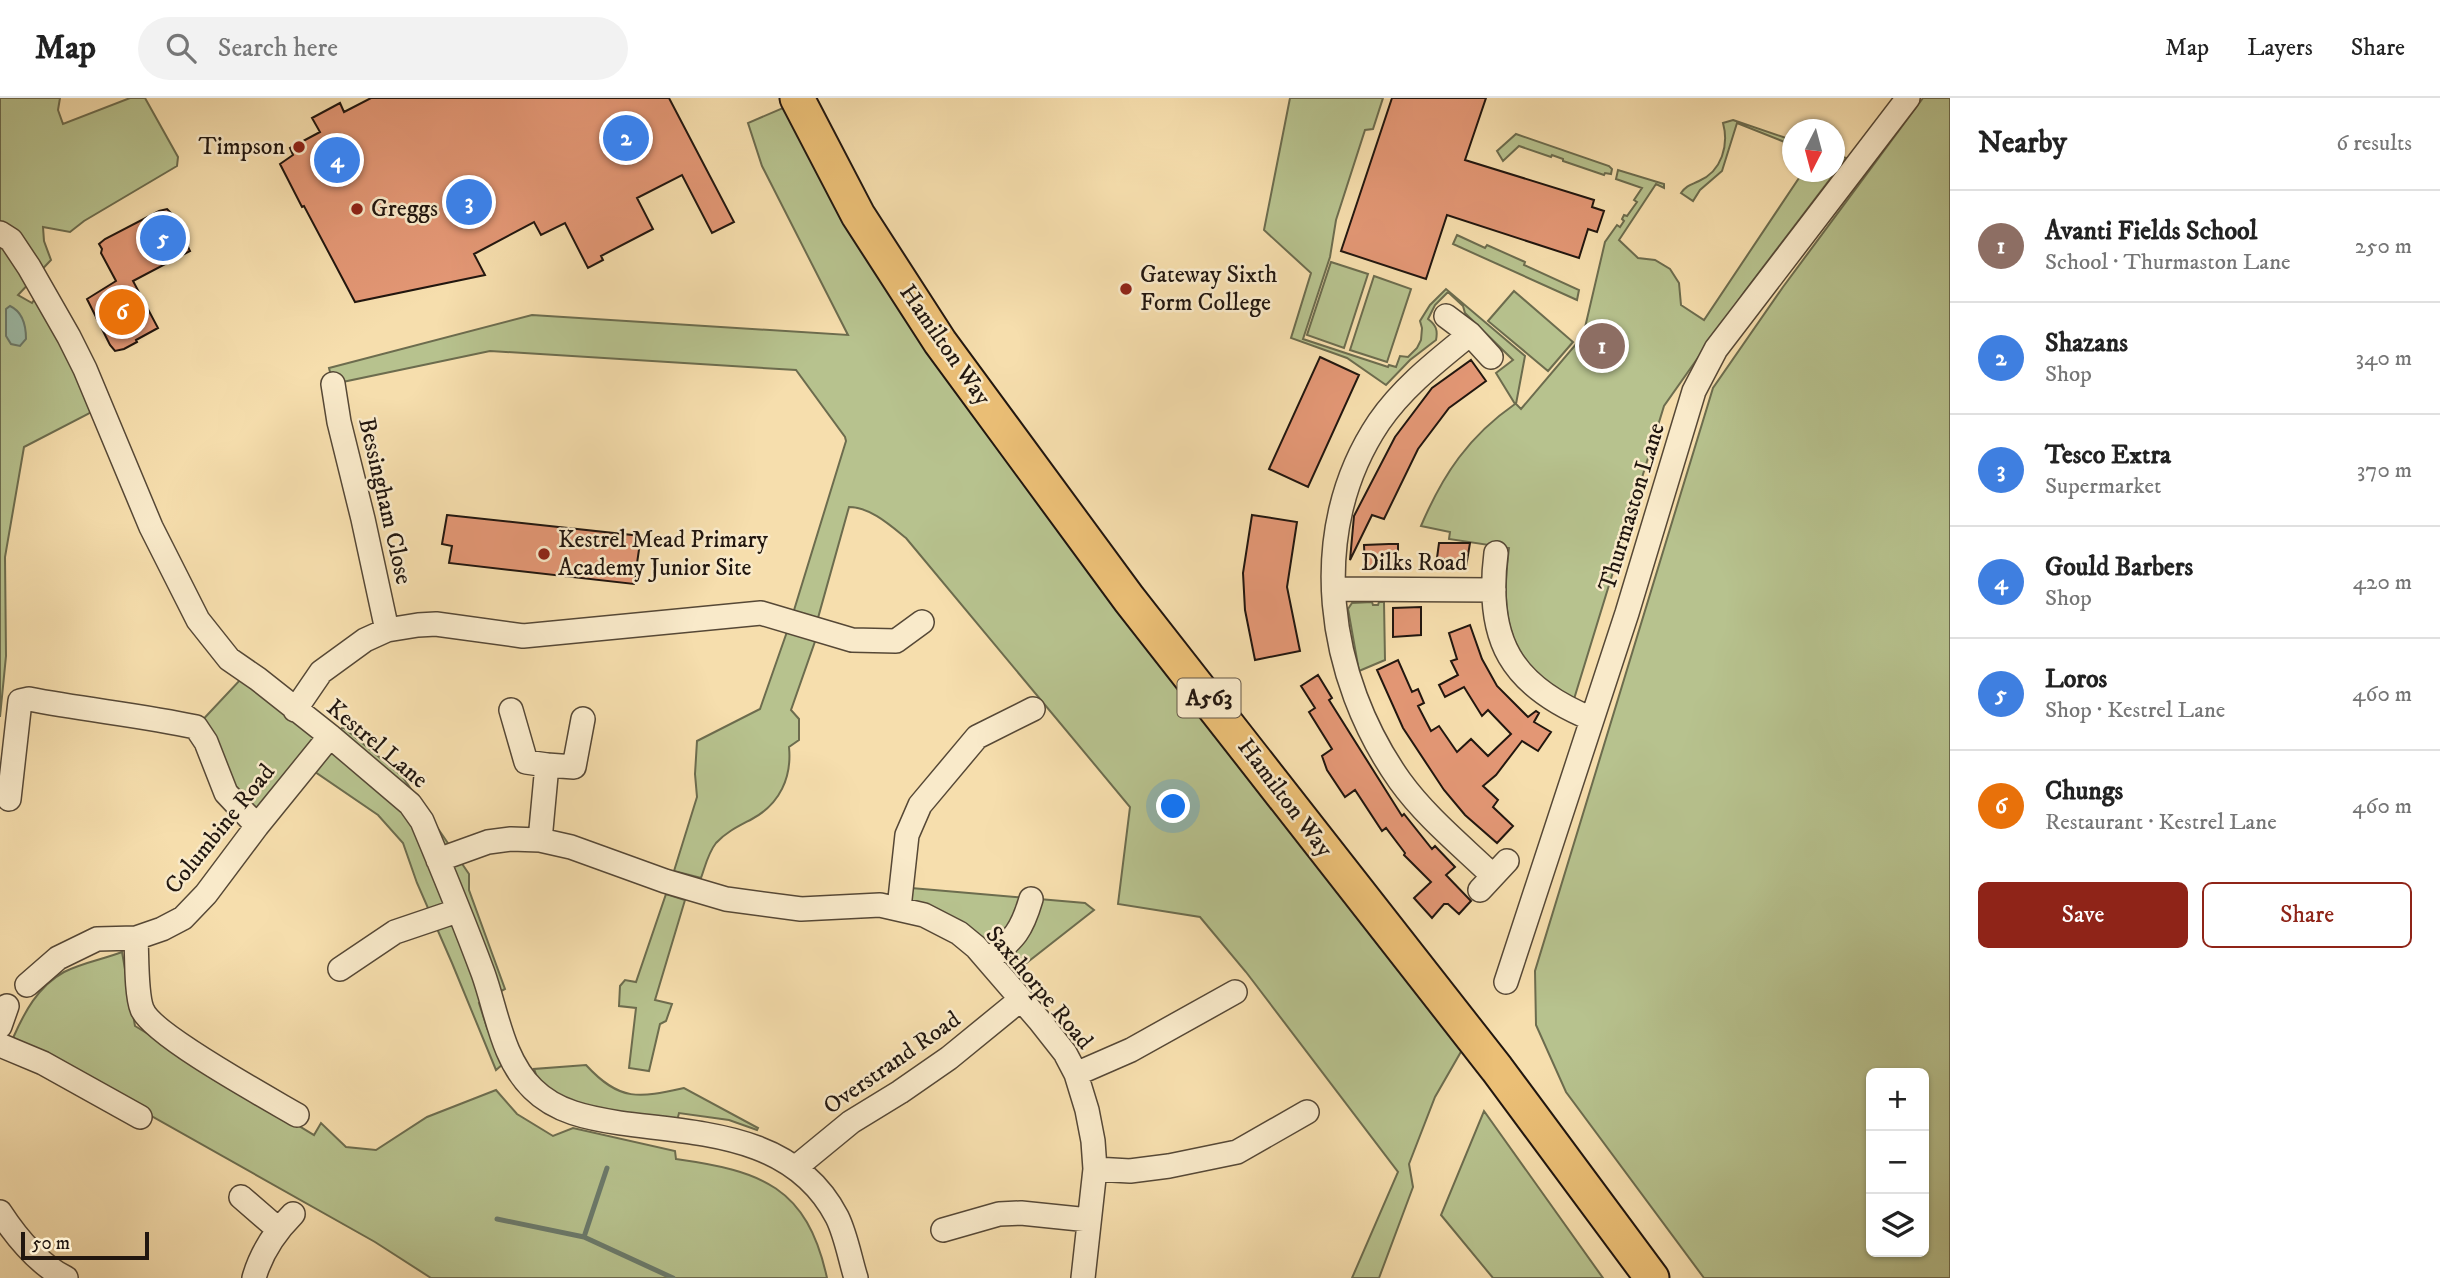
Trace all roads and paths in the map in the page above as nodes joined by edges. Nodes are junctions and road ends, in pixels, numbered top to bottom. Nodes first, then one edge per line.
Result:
1 (797, 98) edge
2 (1908, 98) edge
3 (0, 233) edge
4 (1446, 316) dead end
5 (1470, 334) junction
6 (1490, 357) dead end
7 (333, 384) dead end
8 (1496, 553) dead end
9 (1334, 589) junction
10 (1494, 590) junction
11 (922, 622) dead end
12 (387, 630) junction
13 (1033, 709) dead end
14 (295, 710) junction
15 (511, 710) dead end
16 (583, 719) dead end
17 (1592, 719) junction
18 (330, 736) junction
19 (547, 765) junction
20 (9, 799) dead end
21 (257, 826) junction
22 (540, 840) junction
23 (438, 860) junction
24 (1494, 876) dead end
25 (1031, 899) dead end
26 (899, 908) junction
27 (457, 911) junction
28 (136, 938) junction
29 (988, 961) junction
30 (340, 970) dead end
31 (1506, 982) dead end
32 (27, 985) dead end
33 (1235, 992) dead end
34 (1020, 1000) junction
35 (0, 1045) edge
36 (1076, 1074) junction
37 (1307, 1112) dead end
38 (297, 1115) dead end
39 (140, 1117) dead end
40 (795, 1168) junction
41 (1095, 1168) junction
42 (241, 1196) dead end
43 (0, 1212) edge
44 (1089, 1220) junction
45 (943, 1230) dead end
46 (66, 1278) edge
47 (254, 1278) edge
48 (856, 1278) edge
49 (1083, 1278) edge
50 (1652, 1278) edge

1 - 50 highway, Hamilton Way / A563
2 - 17 street, Thurmaston Lane
3 - 14 street, Kestrel Lane
4 - 5 street
5 - 6 street
5 - 9 street
7 - 12 street, Bessingham Close
8 - 10 street
9 - 10 street, Dilks Road
9 - 24 street
10 - 17 street
11 - 12 street
12 - 14 street
13 - 26 street
14 - 18 street, Kestrel Lane
15 - 19 street
16 - 19 street
17 - 31 street, Thurmaston Lane
18 - 21 street, Columbine Road
18 - 23 street, Kestrel Lane
19 - 22 street
20 - 21 street
21 - 28 street, Columbine Road
22 - 23 street, Saxthorpe Road
22 - 26 street, Saxthorpe Road
23 - 27 street, Kestrel Lane
25 - 29 street
26 - 29 street, Saxthorpe Road
27 - 30 street
27 - 40 street, Kestrel Lane
28 - 32 street, Columbine Road
28 - 38 street
29 - 34 street, Saxthorpe Road
33 - 36 street
34 - 36 street, Saxthorpe Road
34 - 40 street, Overstrand Road
35 - 39 street
36 - 41 street, Saxthorpe Road
37 - 41 street
40 - 48 street, Kestrel Lane
41 - 44 street, Saxthorpe Road
42 - 47 street
43 - 46 street
44 - 45 street
44 - 49 street, Saxthorpe Road

